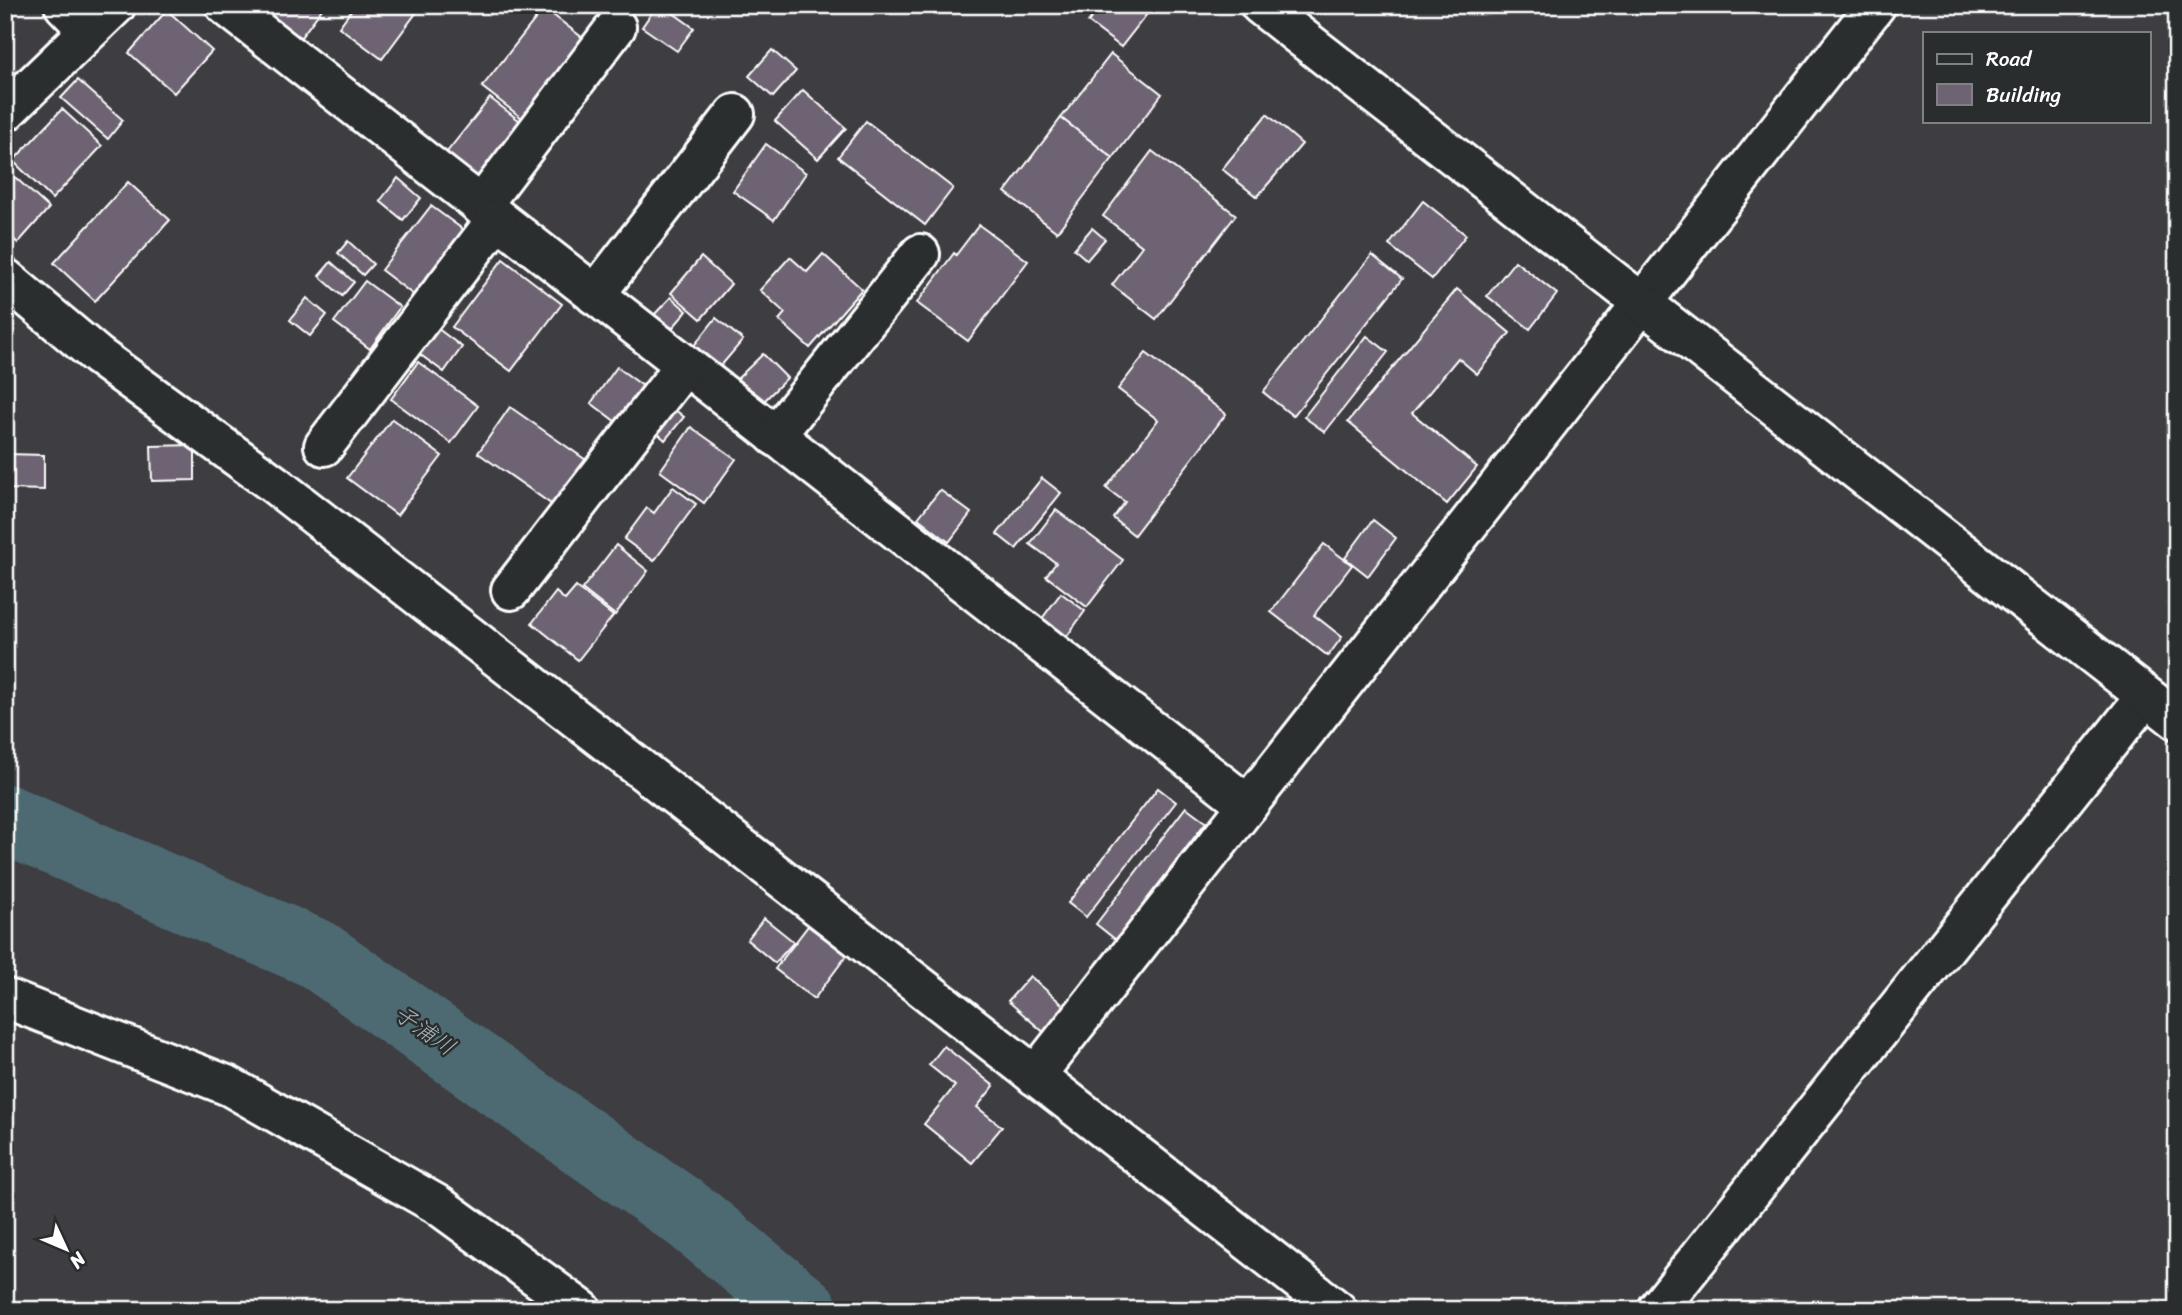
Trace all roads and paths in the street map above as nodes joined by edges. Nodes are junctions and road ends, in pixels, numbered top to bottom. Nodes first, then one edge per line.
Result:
1 (116, 5) edge
2 (225, 5) edge
3 (1260, 5) edge
4 (1876, 5) edge
5 (76, 18) edge
6 (616, 27) dead end
7 (5, 112) edge
8 (735, 114) dead end
9 (489, 212) junction
10 (920, 254) dead end
11 (5, 278) edge
12 (595, 295) junction
13 (1642, 303) junction
14 (685, 365) junction
15 (775, 436) junction
16 (324, 446) dead end
17 (511, 590) dead end
18 (2146, 696) junction
19 (2177, 720) edge
20 (1248, 805) junction
21 (5, 998) edge
22 (1035, 1076) junction
23 (582, 1310) edge
24 (1337, 1310) edge
25 (1657, 1310) edge

1 - 5 street
2 - 9 street
3 - 13 street
4 - 13 street
5 - 7 street
6 - 9 street
8 - 12 street
9 - 12 street
9 - 16 street
10 - 15 street
11 - 22 street
12 - 14 street
13 - 18 street
13 - 20 street
14 - 15 street
14 - 17 street
15 - 20 street
18 - 19 street
18 - 25 street
20 - 22 street
21 - 23 street
22 - 24 street

